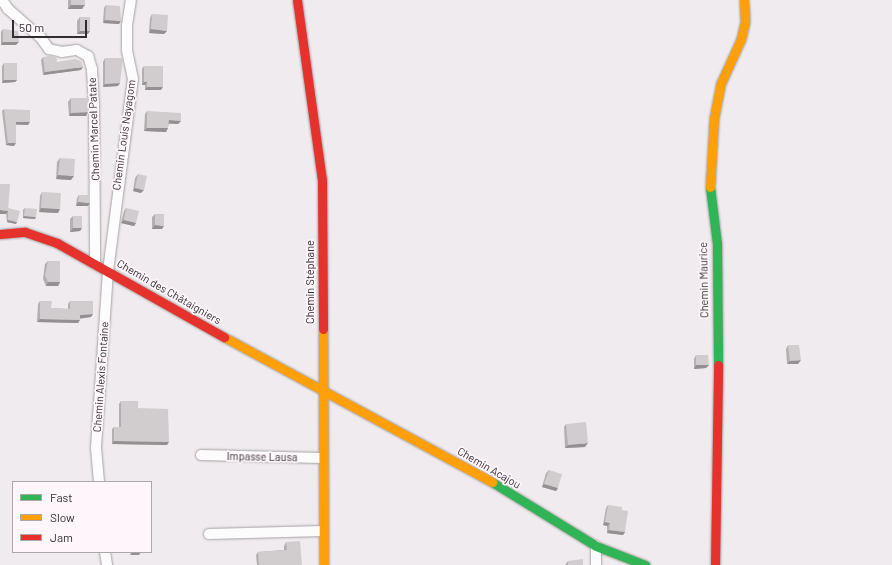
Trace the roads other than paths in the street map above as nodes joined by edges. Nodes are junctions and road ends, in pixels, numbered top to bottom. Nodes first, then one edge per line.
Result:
1 (2, 0) edge
2 (131, 0) edge
3 (297, 0) edge
4 (744, 0) edge
5 (0, 234) edge
6 (95, 264) junction
7 (108, 271) junction
8 (321, 390) junction
9 (201, 455) dead end
10 (322, 458) junction
11 (99, 481) edge
12 (323, 531) junction
13 (209, 534) dead end
14 (596, 546) junction
15 (105, 553) edge
16 (107, 565) edge
17 (324, 565) edge
18 (596, 565) edge
19 (645, 565) edge
20 (715, 565) edge

1 - 6 street, Chemin Marcel Patate
2 - 7 street, Chemin Louis Nayagom
3 - 8 street, Chemin Stéphane
4 - 20 street, Chemin Maurice
5 - 6 street, Chemin des Châtaigniers
6 - 7 street, Chemin des Châtaigniers
7 - 8 street, Chemin des Châtaigniers
7 - 11 street, Chemin Alexis Fontaine
8 - 10 street, Chemin Stéphane
8 - 14 street, Chemin Acajou
9 - 10 street, Impasse Lausa
10 - 12 street, Chemin Stéphane
12 - 13 street
12 - 17 street, Chemin Stéphane
14 - 18 street
14 - 19 street, Chemin Acajou
15 - 16 street

